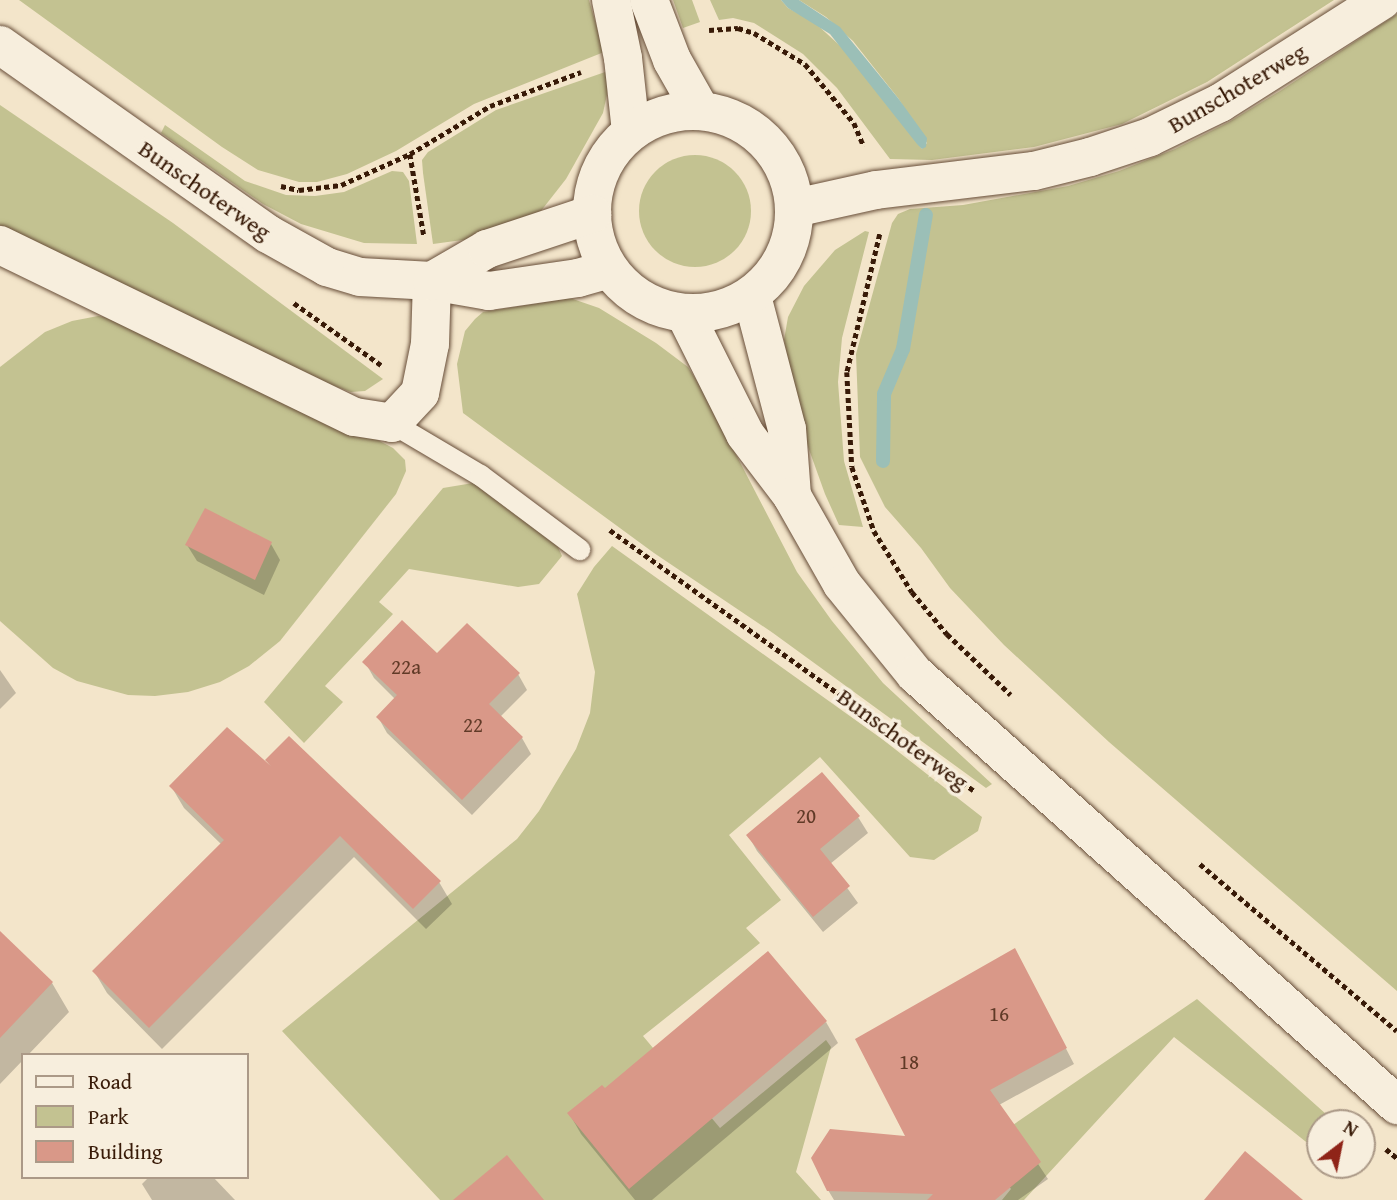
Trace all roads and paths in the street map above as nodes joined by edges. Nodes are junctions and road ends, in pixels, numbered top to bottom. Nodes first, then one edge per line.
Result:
1 (611, 0) edge
2 (649, 0) edge
3 (1382, 0) edge
4 (664, 43) junction
5 (0, 45) edge
6 (623, 58) junction
7 (701, 111) junction
8 (631, 132) junction
9 (410, 154) junction
10 (273, 184) dead end
11 (876, 190) junction
12 (795, 208) junction
13 (592, 214) junction
14 (0, 244) edge
15 (609, 269) junction
16 (432, 281) junction
17 (752, 296) junction
18 (685, 314) junction
19 (392, 423) junction
20 (792, 496) junction
21 (601, 524) dead end
22 (579, 549) dead end
23 (1020, 703) dead end
24 (978, 794) dead end
25 (1199, 863) dead end
26 (1397, 1031) edge
27 (1397, 1105) edge

1 - 6 street
2 - 4 street
3 - 11 street, Bunschoterweg
4 - 7 street
4 - 11 path
5 - 16 street, Bunschoterweg
6 - 8 street
6 - 9 path, Bunschoterweg
7 - 8 street
7 - 12 street
8 - 13 street
9 - 10 path, Bunschoterweg
9 - 16 path
11 - 12 street, Bunschoterweg
11 - 23 path
12 - 17 street
13 - 15 street
13 - 16 street
14 - 19 street
15 - 16 street, Bunschoterweg
15 - 18 street
16 - 19 street
17 - 18 street
17 - 20 street, Bunschoterweg
18 - 20 street, Bunschoterweg
19 - 22 lane
20 - 27 street, Bunschoterweg
21 - 24 path, Bunschoterweg
25 - 26 path

